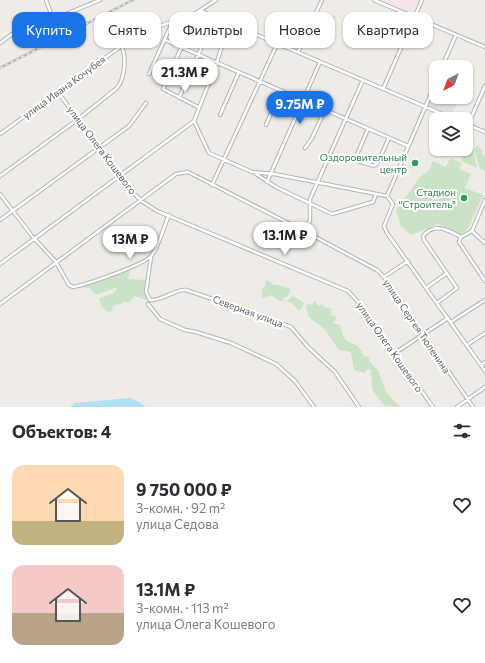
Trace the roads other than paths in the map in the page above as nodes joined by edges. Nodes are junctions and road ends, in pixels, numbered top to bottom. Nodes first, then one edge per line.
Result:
1 (46, 0) edge
2 (100, 0) edge
3 (216, 0) edge
4 (322, 0) edge
5 (374, 0) edge
6 (422, 0) edge
7 (201, 11) edge
8 (50, 12) edge
9 (70, 12) edge
10 (401, 12) edge
11 (417, 12) edge
12 (433, 26) edge
13 (169, 29) edge
14 (12, 34) edge
15 (456, 35) junction
16 (164, 40) junction
17 (0, 42) edge
18 (169, 42) edge
19 (485, 47) edge
20 (118, 48) edge
21 (123, 48) edge
22 (182, 48) joint
23 (202, 48) edge
24 (221, 48) edge
25 (275, 48) edge
26 (288, 48) edge
27 (401, 48) edge
28 (298, 52) junction
29 (199, 55) junction
30 (445, 60) edge
31 (216, 62) junction
32 (320, 62) junction
33 (239, 72) junction
34 (149, 74) dead end
35 (363, 80) junction
36 (260, 81) junction
37 (485, 86) edge
38 (383, 89) junction
39 (281, 90) junction
40 (57, 91) junction
41 (429, 97) edge
42 (179, 98) junction
43 (303, 101) junction
44 (146, 104) dead end
45 (425, 106) junction
46 (198, 107) junction
47 (325, 110) junction
48 (438, 112) edge
49 (473, 112) edge
50 (220, 116) dead end
51 (347, 119) junction
52 (77, 120) junction
53 (194, 121) junction
54 (266, 125) dead end
55 (473, 127) edge
56 (368, 129) junction
57 (485, 132) edge
58 (0, 134) edge
59 (389, 138) junction
60 (408, 146) junction
61 (98, 148) junction
62 (305, 148) dead end
63 (224, 160) junction
64 (255, 173) junction
65 (271, 174) junction
66 (0, 176) edge
67 (119, 176) junction
68 (266, 182) junction
69 (318, 182) junction
70 (212, 185) junction
71 (0, 194) edge
72 (376, 194) junction
73 (387, 196) junction
74 (141, 200) junction
75 (485, 200) edge
76 (310, 204) junction
77 (13, 210) junction
78 (168, 216) junction
79 (0, 220) edge
80 (472, 231) junction
81 (306, 232) junction
82 (462, 237) junction
83 (34, 238) junction
84 (485, 244) edge
85 (151, 257) junction
86 (408, 261) junction
87 (56, 262) junction
88 (0, 264) edge
89 (447, 273) junction
90 (384, 277) junction
91 (485, 281) edge
92 (426, 288) junction
93 (485, 300) edge
94 (437, 303) junction
95 (0, 304) edge
96 (148, 304) dead end
97 (448, 318) junction
98 (451, 322) junction
99 (485, 333) edge
100 (423, 335) junction
101 (467, 345) junction
102 (395, 354) junction
103 (485, 362) edge
104 (481, 365) junction
105 (485, 371) edge
106 (485, 387) edge
107 (467, 399) junction
108 (314, 407) edge
109 (359, 407) edge
110 (433, 407) edge
111 (457, 407) edge
112 (473, 407) edge

1 - 8 street
2 - 9 street
3 - 7 street, улица Ивана Кочубея
4 - 28 street
5 - 10 street
6 - 11 street
12 - 15 street
13 - 16 street
14 - 17 street
15 - 19 street
15 - 30 street
16 - 18 street
16 - 34 street
20 - 40 street, улица Ивана Кочубея
21 - 52 street
22 - 29 street
22 - 42 street
23 - 29 street
24 - 31 street
25 - 36 street
26 - 28 street
27 - 38 street
28 - 32 street
29 - 31 street
29 - 42 street
31 - 33 street
31 - 46 street
32 - 35 street
32 - 43 street
33 - 36 street
33 - 50 street
35 - 38 street
35 - 51 street
36 - 39 street
36 - 63 street
37 - 49 street
38 - 45 street
39 - 43 street
39 - 54 street
40 - 52 street, улица Олега Кошевого
40 - 58 street, улица Ивана Кочубея
41 - 45 street
42 - 46 street
43 - 47 street
43 - 65 street
44 - 61 street
45 - 48 street
45 - 60 street
46 - 53 street
47 - 51 street
47 - 62 street
51 - 56 street
51 - 69 street
52 - 61 street, улица Олега Кошевого
52 - 66 street
53 - 63 street
53 - 67 street
55 - 57 street
56 - 59 street
56 - 59 street
59 - 60 street
60 - 73 street
61 - 67 street, улица Олега Кошевого
61 - 77 street
63 - 64 street
63 - 70 street
64 - 65 street
64 - 68 street
65 - 68 street
65 - 69 street
67 - 74 street, улица Олега Кошевого
67 - 83 street
68 - 76 street
69 - 72 street
69 - 76 street
70 - 74 street, улица Сергея Тюленина
70 - 81 street, улица Сергея Тюленина
71 - 77 street
72 - 73 street
72 - 76 street
73 - 86 street
74 - 78 street, улица Олега Кошевого
74 - 87 street
75 - 80 street
76 - 81 street
77 - 79 street
77 - 83 street
78 - 85 street
78 - 102 street, улица Олега Кошевого
80 - 82 street
80 - 84 street
81 - 90 street, улица Сергея Тюленина
82 - 89 street
82 - 91 street
83 - 87 street
83 - 88 street
85 - 87 street
85 - 109 street, Северная улица
86 - 90 street
86 - 92 street
87 - 95 street
89 - 92 street
89 - 94 street
90 - 100 street, улица Сергея Тюленина
92 - 94 street
93 - 98 street
94 - 97 street
96 - 108 street
97 - 98 street
97 - 100 street
98 - 101 street
99 - 101 street
100 - 102 street
100 - 107 street, улица Сергея Тюленина
101 - 104 street
102 - 110 street, улица Олега Кошевого
103 - 104 street
104 - 105 street
106 - 107 street
107 - 111 street
107 - 112 street, улица Сергея Тюленина

